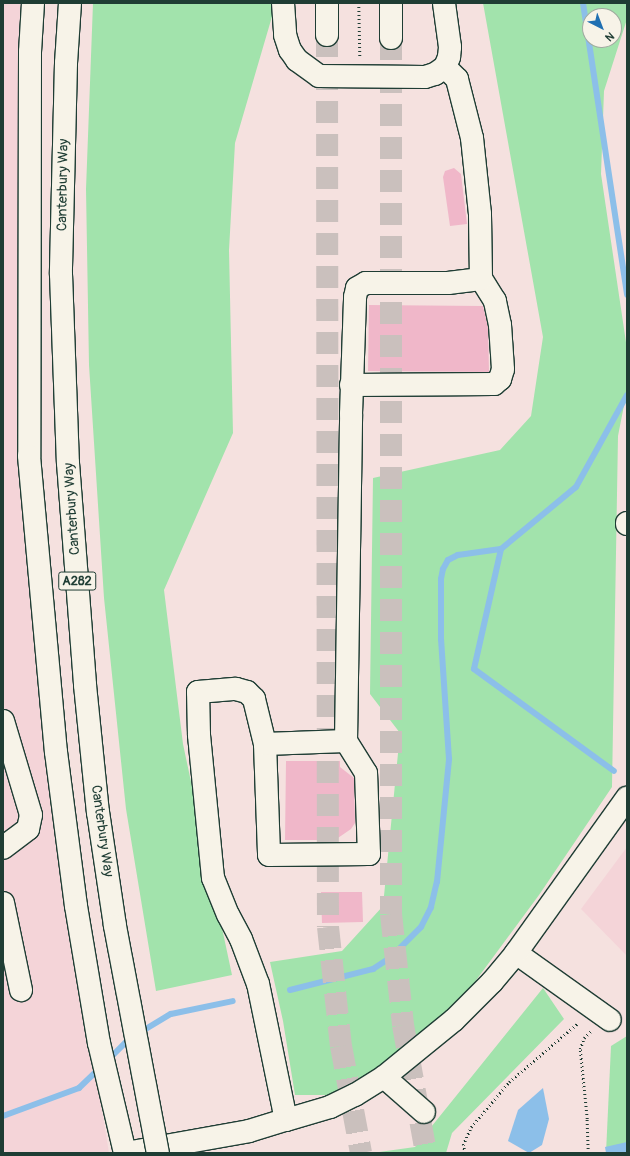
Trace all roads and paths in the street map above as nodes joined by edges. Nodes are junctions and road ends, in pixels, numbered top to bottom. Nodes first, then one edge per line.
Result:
1 (33, 3) edge
2 (70, 3) edge
3 (283, 3) edge
4 (327, 3) edge
5 (359, 3) edge
6 (391, 3) edge
7 (444, 3) edge
8 (327, 35) tunnel mouth
9 (391, 38) tunnel mouth
10 (444, 67) junction
11 (360, 76) junction
12 (481, 279) junction
13 (352, 386) junction
14 (3, 721) edge
15 (346, 741) junction
16 (265, 744) junction
17 (627, 798) edge
18 (3, 848) edge
19 (3, 902) edge
20 (516, 953) junction
21 (21, 990) dead end
22 (588, 1004) junction
23 (610, 1020) joint
24 (384, 1077) junction
25 (424, 1112) dead end
26 (286, 1120) junction
27 (126, 1153) edge
28 (158, 1153) edge
29 (465, 1153) edge
30 (588, 1153) edge

1 - 27 main road
2 - 28 main road, Canterbury Way / A282, bridge
3 - 11 main road
4 - 8 main road
5 - 11 path
6 - 9 main road
7 - 10 main road
10 - 11 main road
10 - 12 main road
12 - 13 main road
12 - 13 main road
13 - 15 main road
14 - 18 main road
15 - 16 main road
15 - 16 main road
16 - 26 main road
17 - 20 main road
19 - 21 main road
20 - 22 main road
20 - 24 main road
22 - 23 main road
22 - 29 path
23 - 30 path
24 - 25 main road
24 - 26 main road
26 - 27 main road

